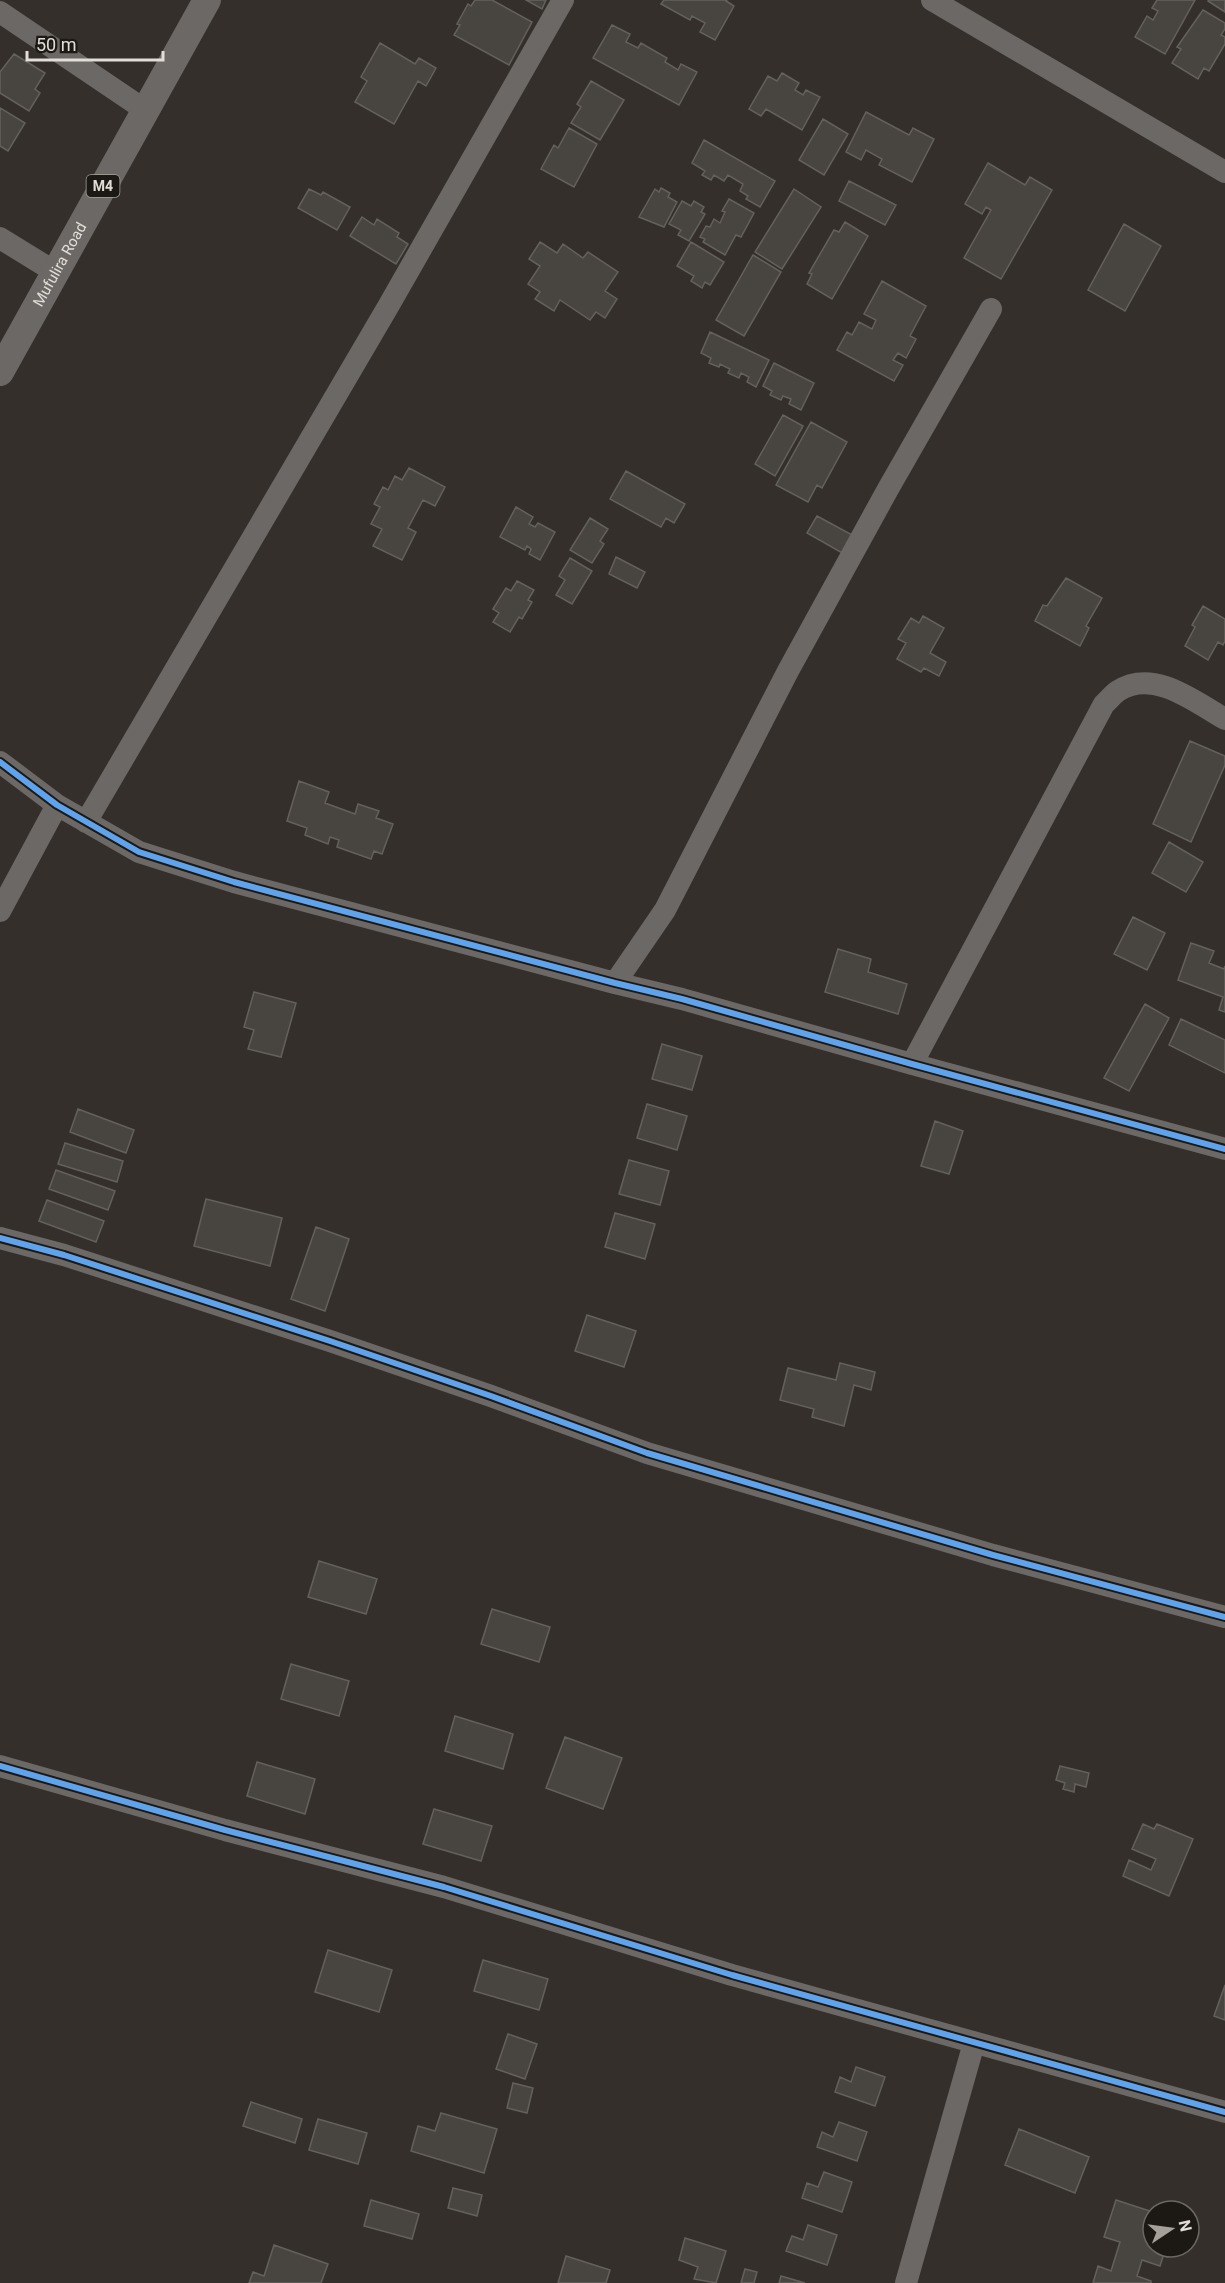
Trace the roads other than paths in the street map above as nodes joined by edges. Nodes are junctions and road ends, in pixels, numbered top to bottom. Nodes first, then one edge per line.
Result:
1 (207, 0) edge
2 (563, 0) edge
3 (932, 0) edge
4 (0, 12) edge
5 (146, 110) junction
6 (1225, 172) edge
7 (0, 238) edge
8 (55, 272) junction
9 (991, 309) dead end
10 (0, 372) edge
11 (1225, 719) edge
12 (0, 762) edge
13 (57, 805) junction
14 (86, 822) junction
15 (0, 911) edge
16 (615, 983) junction
17 (912, 1064) junction
18 (1225, 1149) edge
19 (0, 1238) edge
20 (1225, 1617) edge
21 (0, 1766) edge
22 (974, 2043) junction
23 (1225, 2112) edge
24 (906, 2283) edge

1 - 5 main road, Mufulira Road / M4
2 - 14 street
3 - 6 street
4 - 5 street
5 - 8 main road, Mufulira Road / M4
7 - 8 street
8 - 10 main road, Mufulira Road / M4
9 - 16 street
11 - 17 street
12 - 13 street
13 - 14 street
13 - 15 street
14 - 16 street
16 - 17 street
17 - 18 street
19 - 20 street
21 - 22 street
22 - 23 street
22 - 24 street

